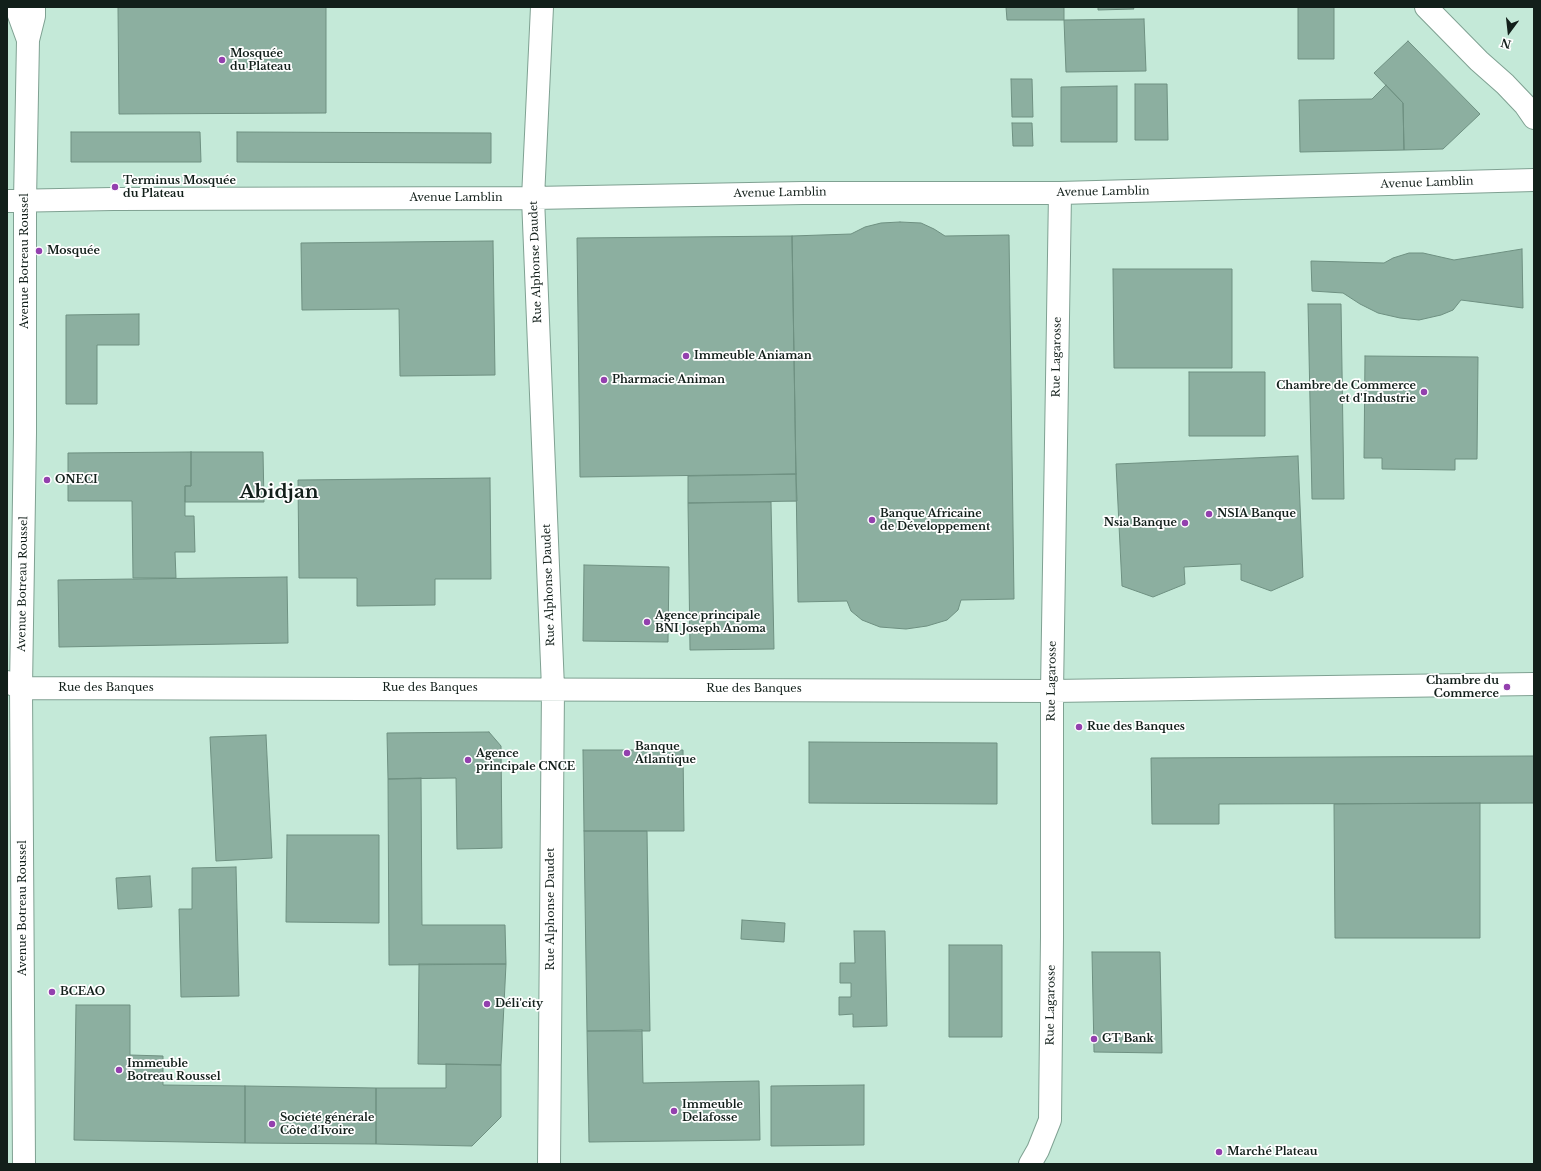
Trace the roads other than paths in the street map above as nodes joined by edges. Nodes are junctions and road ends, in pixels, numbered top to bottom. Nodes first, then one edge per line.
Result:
1 (16, 7) edge
2 (34, 7) edge
3 (542, 7) edge
4 (1426, 7) edge
5 (28, 40) junction
6 (1534, 118) edge
7 (1534, 180) edge
8 (1060, 193) junction
9 (533, 198) junction
10 (16, 201) edge
11 (14, 684) edge
12 (1534, 684) edge
13 (553, 688) junction
14 (1052, 691) junction
15 (24, 1164) edge
16 (549, 1164) edge
17 (1030, 1164) edge

1 - 5 street, Avenue Botreau Roussel
2 - 5 street
3 - 9 street, Rue Alphonse Daudet
4 - 6 street
5 - 10 street, Avenue Botreau Roussel
7 - 8 street, Avenue Lamblin
8 - 9 street, Avenue Lamblin
8 - 14 street, Rue Lagarosse
9 - 10 street, Avenue Lamblin
9 - 13 street, Rue Alphonse Daudet
10 - 11 street, Avenue Botreau Roussel
11 - 13 street, Rue des Banques
11 - 15 street, Avenue Botreau Roussel
12 - 14 street, Rue des Banques
13 - 14 street, Rue des Banques
13 - 16 street, Rue Alphonse Daudet
14 - 17 street, Rue Lagarosse

